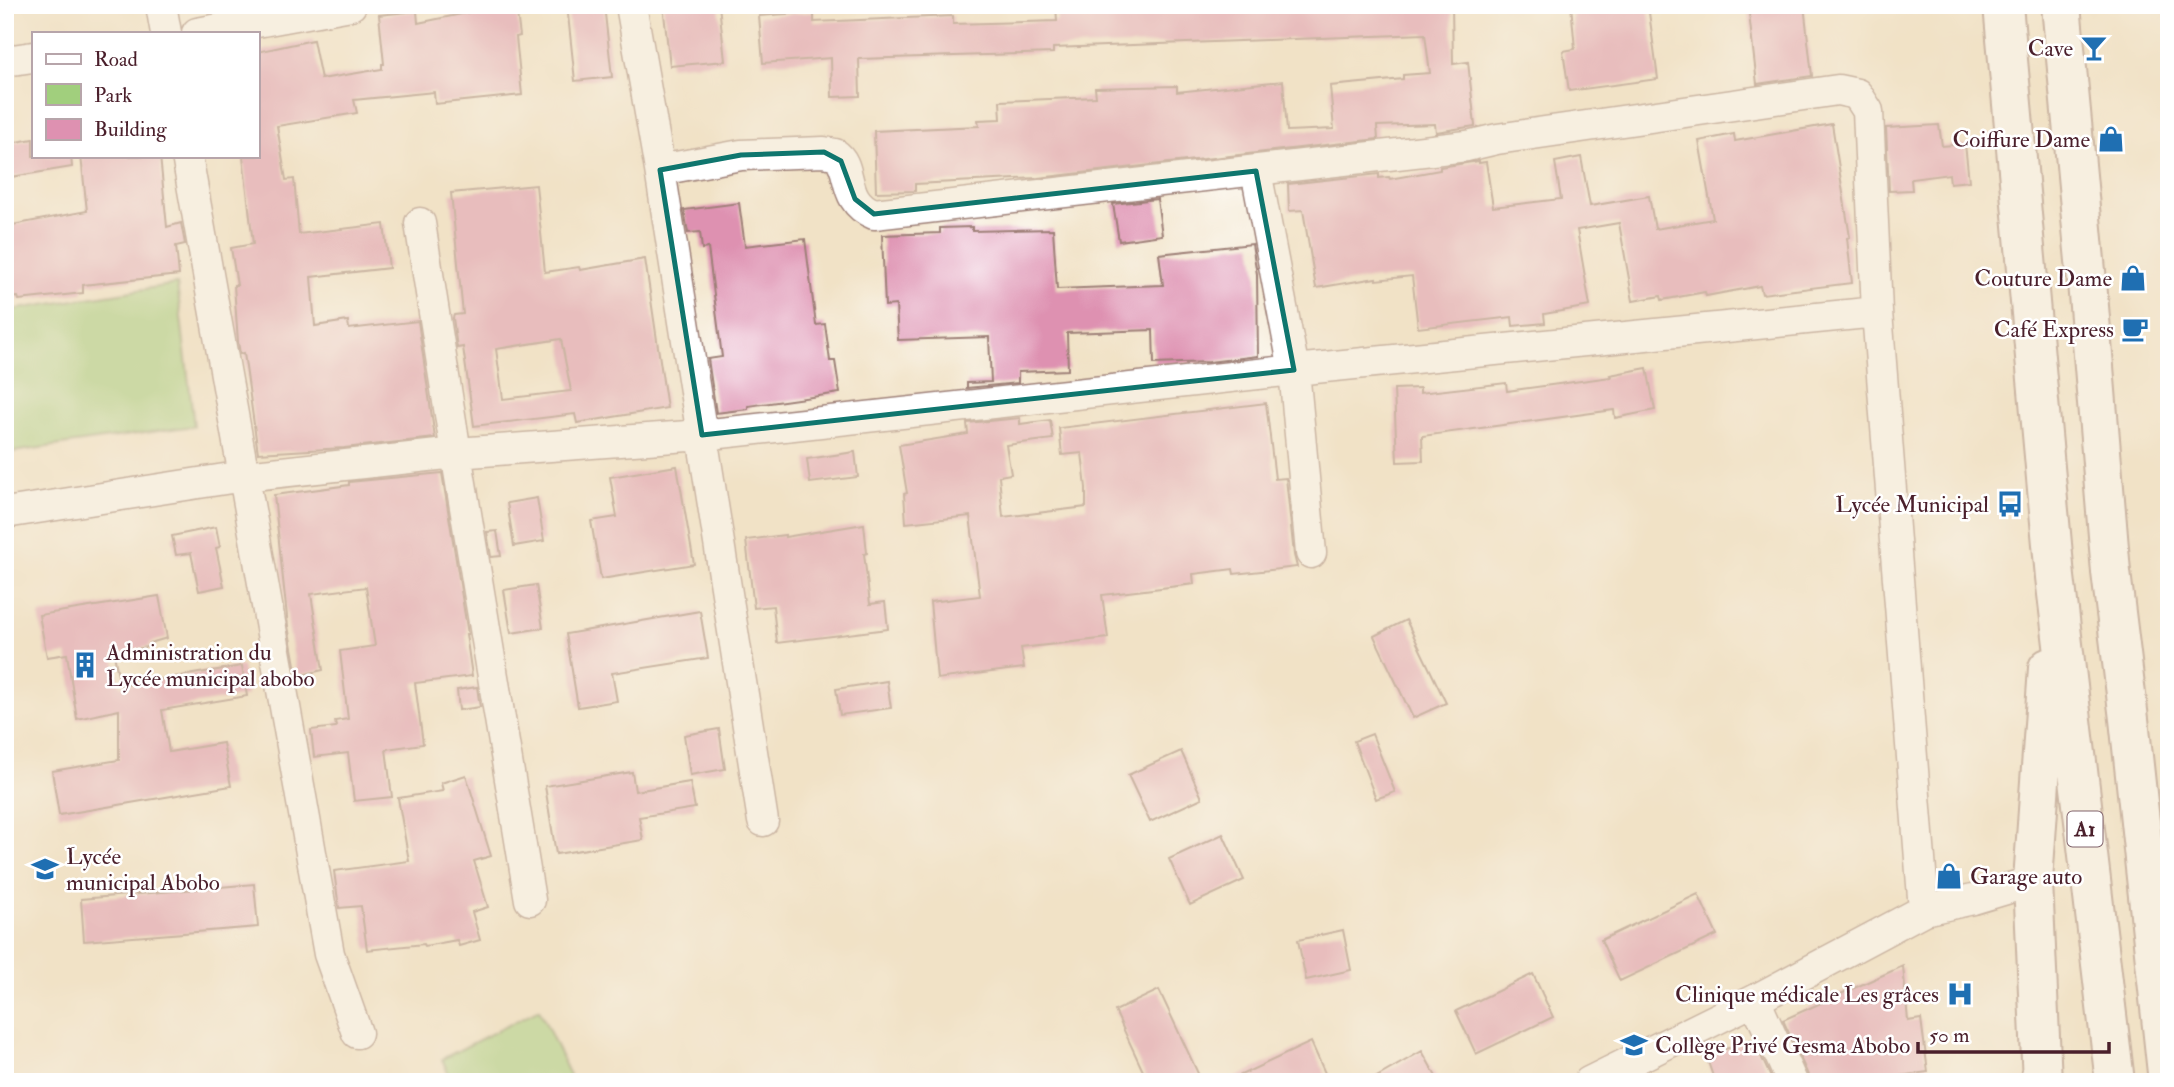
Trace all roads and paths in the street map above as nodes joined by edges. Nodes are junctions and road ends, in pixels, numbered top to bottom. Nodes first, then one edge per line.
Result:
1 (160, 5) edge
2 (351, 5) edge
3 (631, 5) edge
4 (2003, 5) edge
5 (2062, 5) edge
6 (166, 32) edge
7 (202, 32) edge
8 (32, 57) edge
9 (5, 61) edge
10 (187, 158) edge
11 (660, 170) junction
12 (1256, 171) junction
13 (420, 223) dead end
14 (1877, 312) junction
15 (1294, 370) junction
16 (702, 435) junction
17 (456, 453) junction
18 (244, 476) junction
19 (5, 513) edge
20 (1311, 553) dead end
21 (2055, 577) junction
22 (2129, 719) junction
23 (764, 821) dead end
24 (2169, 876) edge
25 (2033, 881) junction
26 (530, 900) dead end
27 (1924, 909) junction
28 (1755, 1000) junction
29 (357, 1033) dead end
30 (1590, 1082) edge
31 (1792, 1082) edge
32 (2042, 1082) edge
33 (2115, 1082) edge
34 (2168, 1082) edge

1 - 6 street
2 - 7 street
3 - 11 street
4 - 21 main road, A1
5 - 22 main road
8 - 9 street
10 - 18 street
11 - 12 street
11 - 16 street
12 - 14 street
12 - 15 street
13 - 17 street
14 - 15 street
14 - 27 street
15 - 16 street
15 - 20 street
16 - 17 street
16 - 23 street
17 - 18 street
17 - 26 street
18 - 19 street
18 - 29 street
21 - 25 main road
21 - 33 main road, A1
22 - 24 main road
22 - 34 main road
25 - 27 street
25 - 32 main road
27 - 28 street
28 - 30 street
28 - 31 street

